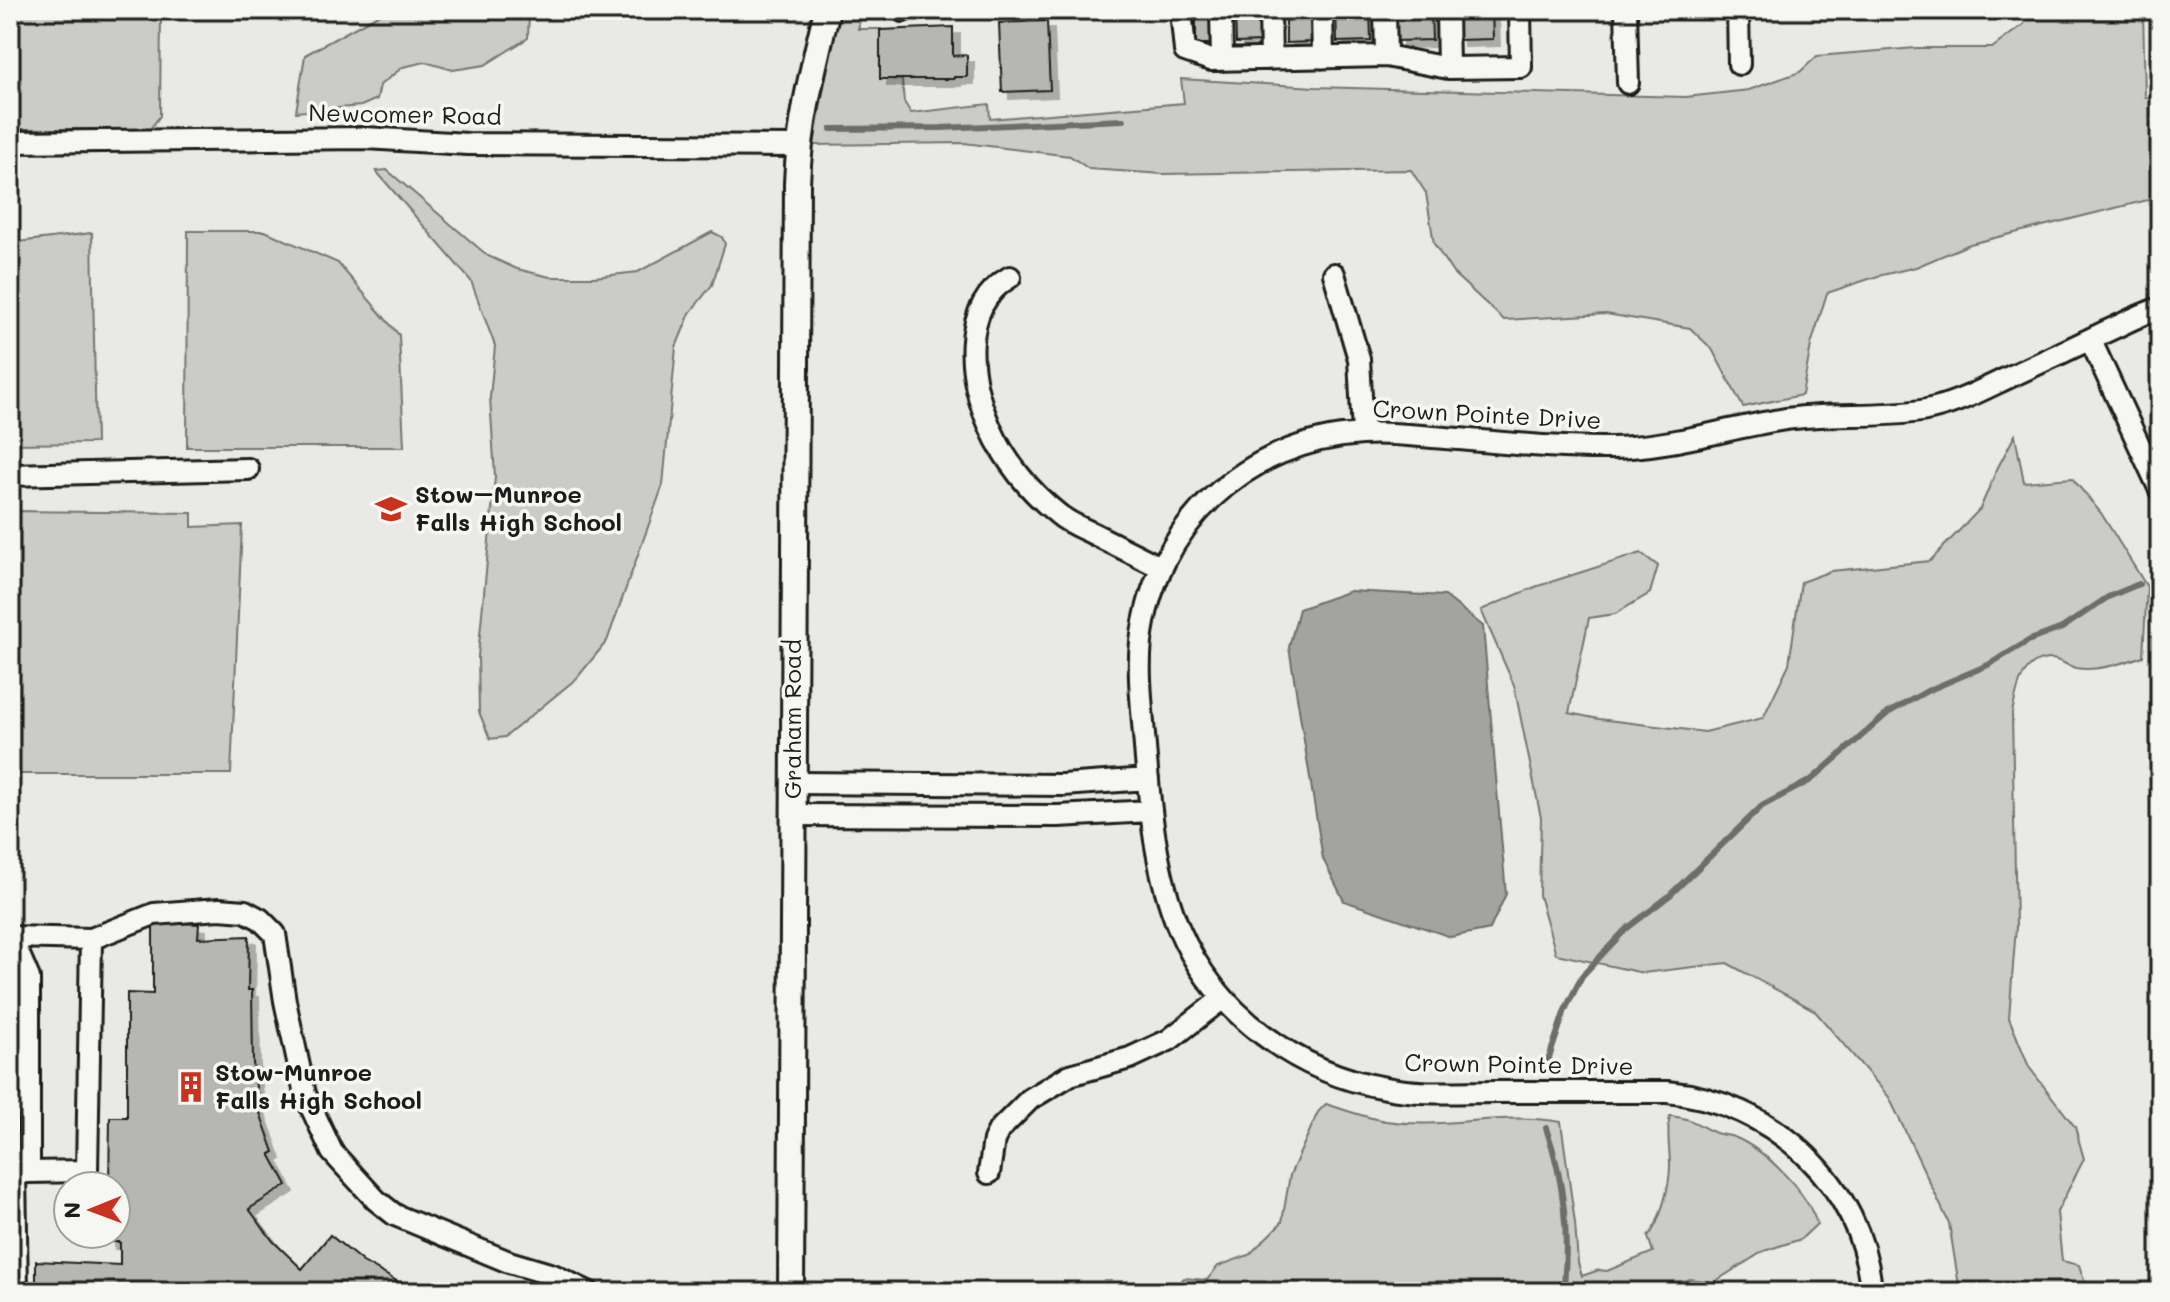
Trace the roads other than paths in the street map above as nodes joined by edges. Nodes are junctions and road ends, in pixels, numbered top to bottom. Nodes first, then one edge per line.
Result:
1 (827, 10) edge
2 (1181, 10) edge
3 (1221, 10) edge
4 (1270, 10) edge
5 (1322, 10) edge
6 (1385, 10) edge
7 (1447, 10) edge
8 (1520, 10) edge
9 (1626, 10) edge
10 (1738, 10) edge
11 (1386, 56) junction
12 (1323, 58) junction
13 (1271, 59) junction
14 (1222, 60) junction
15 (1739, 64) dead end
16 (1448, 68) junction
17 (1628, 83) dead end
18 (10, 142) edge
19 (798, 146) junction
20 (1334, 274) dead end
21 (1010, 277) dead end
22 (2160, 308) edge
23 (2090, 339) junction
24 (1363, 434) junction
25 (248, 469) dead end
26 (10, 475) edge
27 (2160, 490) edge
28 (1162, 568) junction
29 (1148, 779) junction
30 (793, 783) junction
31 (911, 784) junction
32 (1022, 785) junction
33 (1151, 811) junction
34 (911, 814) junction
35 (792, 815) junction
36 (1022, 816) junction
37 (11, 935) edge
38 (91, 939) junction
39 (1223, 998) junction
40 (29, 1172) junction
41 (989, 1173) dead end
42 (17, 1292) edge
43 (588, 1292) edge
44 (791, 1292) edge
45 (1871, 1292) edge

1 - 19 main road, Graham Road
2 - 14 street
3 - 14 street
4 - 13 street
5 - 12 street
6 - 11 street
7 - 16 street
8 - 16 street
9 - 17 street
10 - 15 street
11 - 12 street
11 - 16 street
12 - 13 street
13 - 14 street
18 - 19 street, Newcomer Road
19 - 30 main road, Graham Road
20 - 24 street
21 - 28 street
22 - 23 street, Crown Pointe Drive
23 - 24 street, Crown Pointe Drive
23 - 27 street
24 - 28 street, Crown Pointe Drive
25 - 26 street
28 - 29 street, Crown Pointe Drive
29 - 32 street
29 - 33 street, Crown Pointe Drive
30 - 31 street
30 - 35 main road, Graham Road
31 - 32 street
31 - 34 street
32 - 36 street
33 - 36 street
33 - 39 street, Crown Pointe Drive
34 - 35 street
34 - 36 street
35 - 44 main road, Graham Road
37 - 38 street
37 - 40 street
38 - 40 street
38 - 43 street
39 - 41 street
39 - 45 street, Crown Pointe Drive
40 - 42 street

